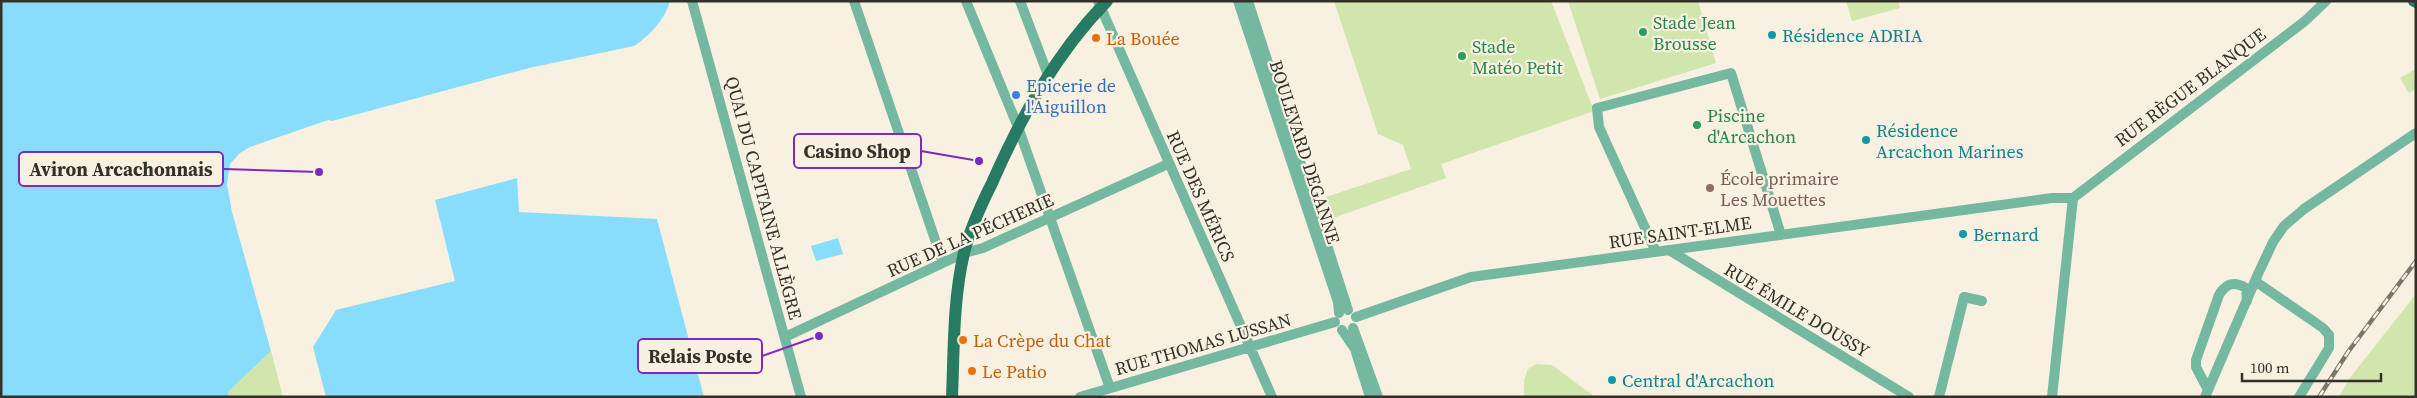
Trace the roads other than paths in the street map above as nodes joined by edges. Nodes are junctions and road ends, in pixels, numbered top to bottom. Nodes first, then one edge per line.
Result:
1 (692, 1) edge
2 (854, 1) edge
3 (966, 1) edge
4 (1020, 1) edge
5 (1238, 1) edge
6 (1248, 1) edge
7 (2326, 1) edge
8 (1102, 3) edge
9 (1048, 75) junction
10 (1018, 127) junction
11 (2416, 133) edge
12 (1168, 164) junction
13 (2073, 198) junction
14 (1050, 218) junction
15 (1781, 235) junction
16 (1669, 250) junction
17 (1656, 252) junction
18 (964, 253) junction
19 (943, 263) junction
20 (2256, 281) junction
21 (1982, 300) dead end
22 (2247, 301) junction
23 (1344, 318) junction
24 (785, 337) junction
25 (1250, 348) junction
26 (1107, 392) edge
27 (2206, 394) edge
28 (801, 397) edge
29 (952, 397) edge
30 (1080, 397) edge
31 (1272, 397) edge
32 (1370, 397) edge
33 (1378, 397) edge
34 (1909, 397) edge
35 (1939, 397) edge
36 (2052, 397) edge
37 (2299, 397) edge

1 - 24 street, QUAI DU CAPITAINE ALLÈGRE
2 - 19 street
3 - 10 street
4 - 9 street
5 - 23 street, BOULEVARD DEGANNE
6 - 23 street, BOULEVARD DEGANNE
7 - 13 street, RUE RÈGUE BLANQUE
8 - 9 main road
8 - 12 street, RUE DES MÉRICS
9 - 10 main road
10 - 14 street
10 - 18 main road
11 - 20 street
12 - 14 street, RUE DE LA PÉCHERIE
12 - 25 street, RUE DES MÉRICS
13 - 15 street, RUE SAINT-ELME
13 - 36 street
14 - 18 street, RUE DE LA PÉCHERIE
14 - 26 street
15 - 16 street, RUE SAINT-ELME
15 - 17 street
16 - 17 street, RUE SAINT-ELME
16 - 34 street, RUE ÉMILE DOUSSY
17 - 23 street, RUE SAINT-ELME
18 - 19 street, RUE DE LA PÉCHERIE
18 - 29 main road
19 - 24 street, RUE DE LA PÉCHERIE
20 - 22 street
20 - 37 street
21 - 35 street
22 - 27 street
22 - 27 street
23 - 25 street, RUE THOMAS LUSSAN
23 - 32 street, BOULEVARD DEGANNE
23 - 33 street
24 - 28 street, QUAI DU CAPITAINE ALLÈGRE
25 - 26 street, RUE THOMAS LUSSAN
25 - 31 street, RUE DES MÉRICS
26 - 30 street, RUE THOMAS LUSSAN

